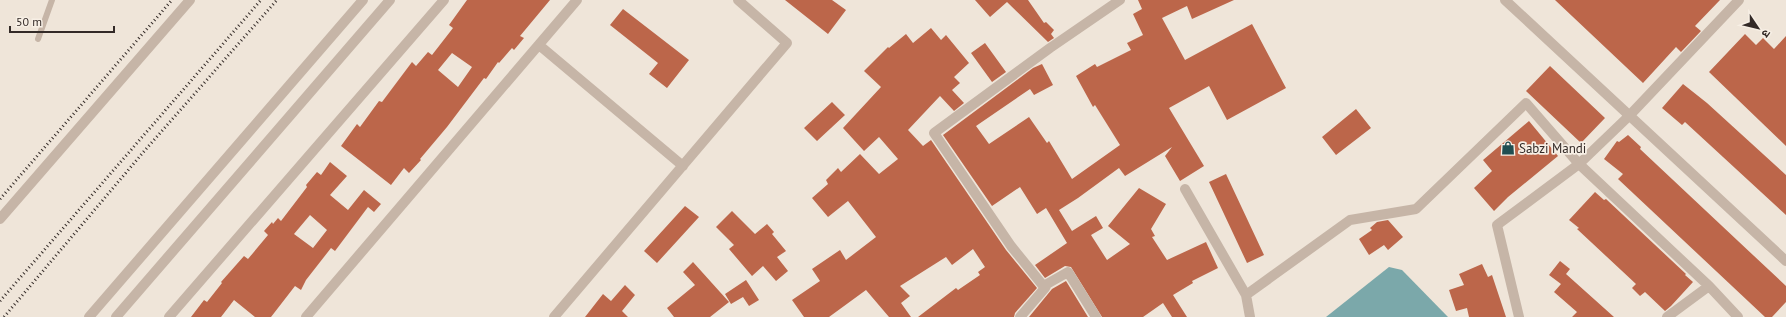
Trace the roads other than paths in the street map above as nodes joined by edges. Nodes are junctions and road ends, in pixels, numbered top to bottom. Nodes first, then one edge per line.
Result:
1 (52, 0) edge
2 (190, 0) edge
3 (363, 0) edge
4 (390, 0) edge
5 (444, 0) edge
6 (577, 0) edge
7 (738, 0) edge
8 (1120, 0) edge
9 (1505, 0) edge
10 (1739, 0) edge
11 (38, 39) dead end
12 (539, 45) junction
13 (1629, 116) junction
14 (1578, 164) junction
15 (683, 166) junction
16 (1185, 190) dead end
17 (0, 219) edge
18 (1786, 261) edge
19 (1709, 286) junction
20 (1045, 288) junction
21 (1246, 295) junction
22 (89, 317) edge
23 (116, 317) edge
24 (169, 317) edge
25 (306, 317) edge
26 (554, 317) edge
27 (1020, 317) edge
28 (1096, 317) edge
29 (1250, 317) edge
30 (1519, 317) edge
31 (1667, 317) edge
32 (1738, 317) edge

1 - 11 lane
2 - 17 street
3 - 22 street
4 - 23 street
5 - 24 street
6 - 12 street
7 - 15 street
8 - 20 street
9 - 13 street
10 - 13 street
12 - 15 street
12 - 25 street
13 - 14 street
13 - 18 street
14 - 19 street
14 - 21 street
14 - 30 street
15 - 26 street
16 - 21 street
19 - 31 street
19 - 32 street
20 - 27 street
20 - 28 street
21 - 29 street

